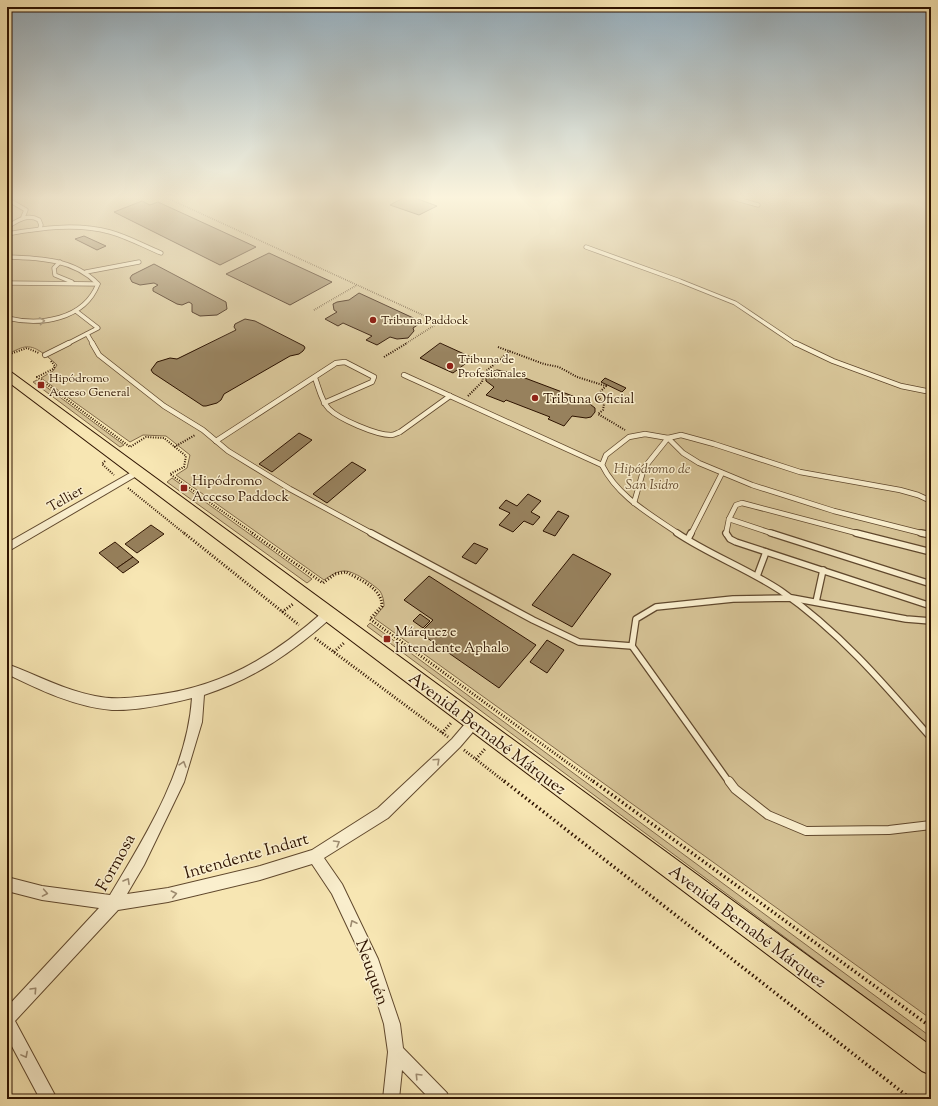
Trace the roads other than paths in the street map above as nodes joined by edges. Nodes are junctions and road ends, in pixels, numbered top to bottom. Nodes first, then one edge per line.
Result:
1 (154, 250) edge
2 (591, 250) edge
3 (161, 253) dead end
4 (7, 257) edge
5 (60, 262) junction
6 (139, 262) dead end
7 (86, 272) junction
8 (7, 283) edge
9 (75, 284) junction
10 (98, 284) junction
11 (76, 311) junction
12 (7, 318) edge
13 (87, 334) junction
14 (44, 356) road end
15 (7, 375) edge
16 (404, 375) dead end
17 (315, 378) junction
18 (931, 392) edge
19 (450, 396) junction
20 (324, 403) junction
21 (668, 438) junction
22 (216, 441) junction
23 (602, 465) junction
24 (137, 472) junction
25 (722, 473) junction
26 (931, 501) edge
27 (634, 503) junction
28 (729, 519) junction
29 (931, 535) edge
30 (688, 539) junction
31 (7, 548) edge
32 (766, 552) junction
33 (931, 552) edge
34 (824, 570) junction
35 (757, 576) junction
36 (931, 584) edge
37 (792, 598) junction
38 (816, 602) junction
39 (931, 606) edge
40 (328, 614) junction
41 (931, 621) edge
42 (632, 646) junction
43 (7, 669) edge
44 (198, 691) junction
45 (474, 722) junction
46 (931, 738) edge
47 (931, 825) edge
48 (315, 856) junction
49 (7, 884) edge
50 (114, 902) junction
51 (7, 1019) edge
52 (396, 1052) junction
53 (931, 1062) edge
54 (49, 1099) edge
55 (391, 1099) edge
56 (441, 1099) edge

1 - 3 lane
2 - 18 lane
4 - 5 lane
5 - 7 lane
5 - 9 lane
6 - 7 lane
7 - 10 lane
8 - 9 lane
9 - 10 lane
10 - 11 lane
12 -> 11 lane
11 - 13 lane
13 - 14 lane
13 - 22 lane
15 - 24 main road, Avenida Bernabé Márquez
16 - 19 lane
17 - 20 lane
17 - 20 lane
17 - 22 lane
19 - 20 lane
19 - 23 lane
21 - 23 lane
21 - 25 lane
21 - 26 lane
21 - 27 lane
22 - 42 lane
23 - 27 lane
24 - 31 street, Tellier
24 - 40 main road, Avenida Bernabé Márquez
25 - 29 lane
25 - 30 lane
27 - 30 lane
28 - 32 lane
28 - 33 lane
28 - 36 lane
30 - 35 lane
32 - 34 lane
32 - 35 lane
34 - 38 lane
34 - 39 lane
35 - 37 lane
37 - 38 lane
37 - 42 lane
37 - 46 lane
38 - 41 lane
40 - 44 street
40 - 45 main road, Avenida Bernabé Márquez
42 - 47 lane
43 - 44 street
50 -> 44 street, Formosa
48 -> 45 street, Intendente Indart
45 - 53 main road, Avenida Bernabé Márquez
50 -> 48 street, Intendente Indart
52 -> 48 street, Neuquén
49 -> 50 street, Intendente Indart
51 -> 50 street, Formosa
51 -> 54 street
52 - 55 street, Neuquén
56 -> 52 street

